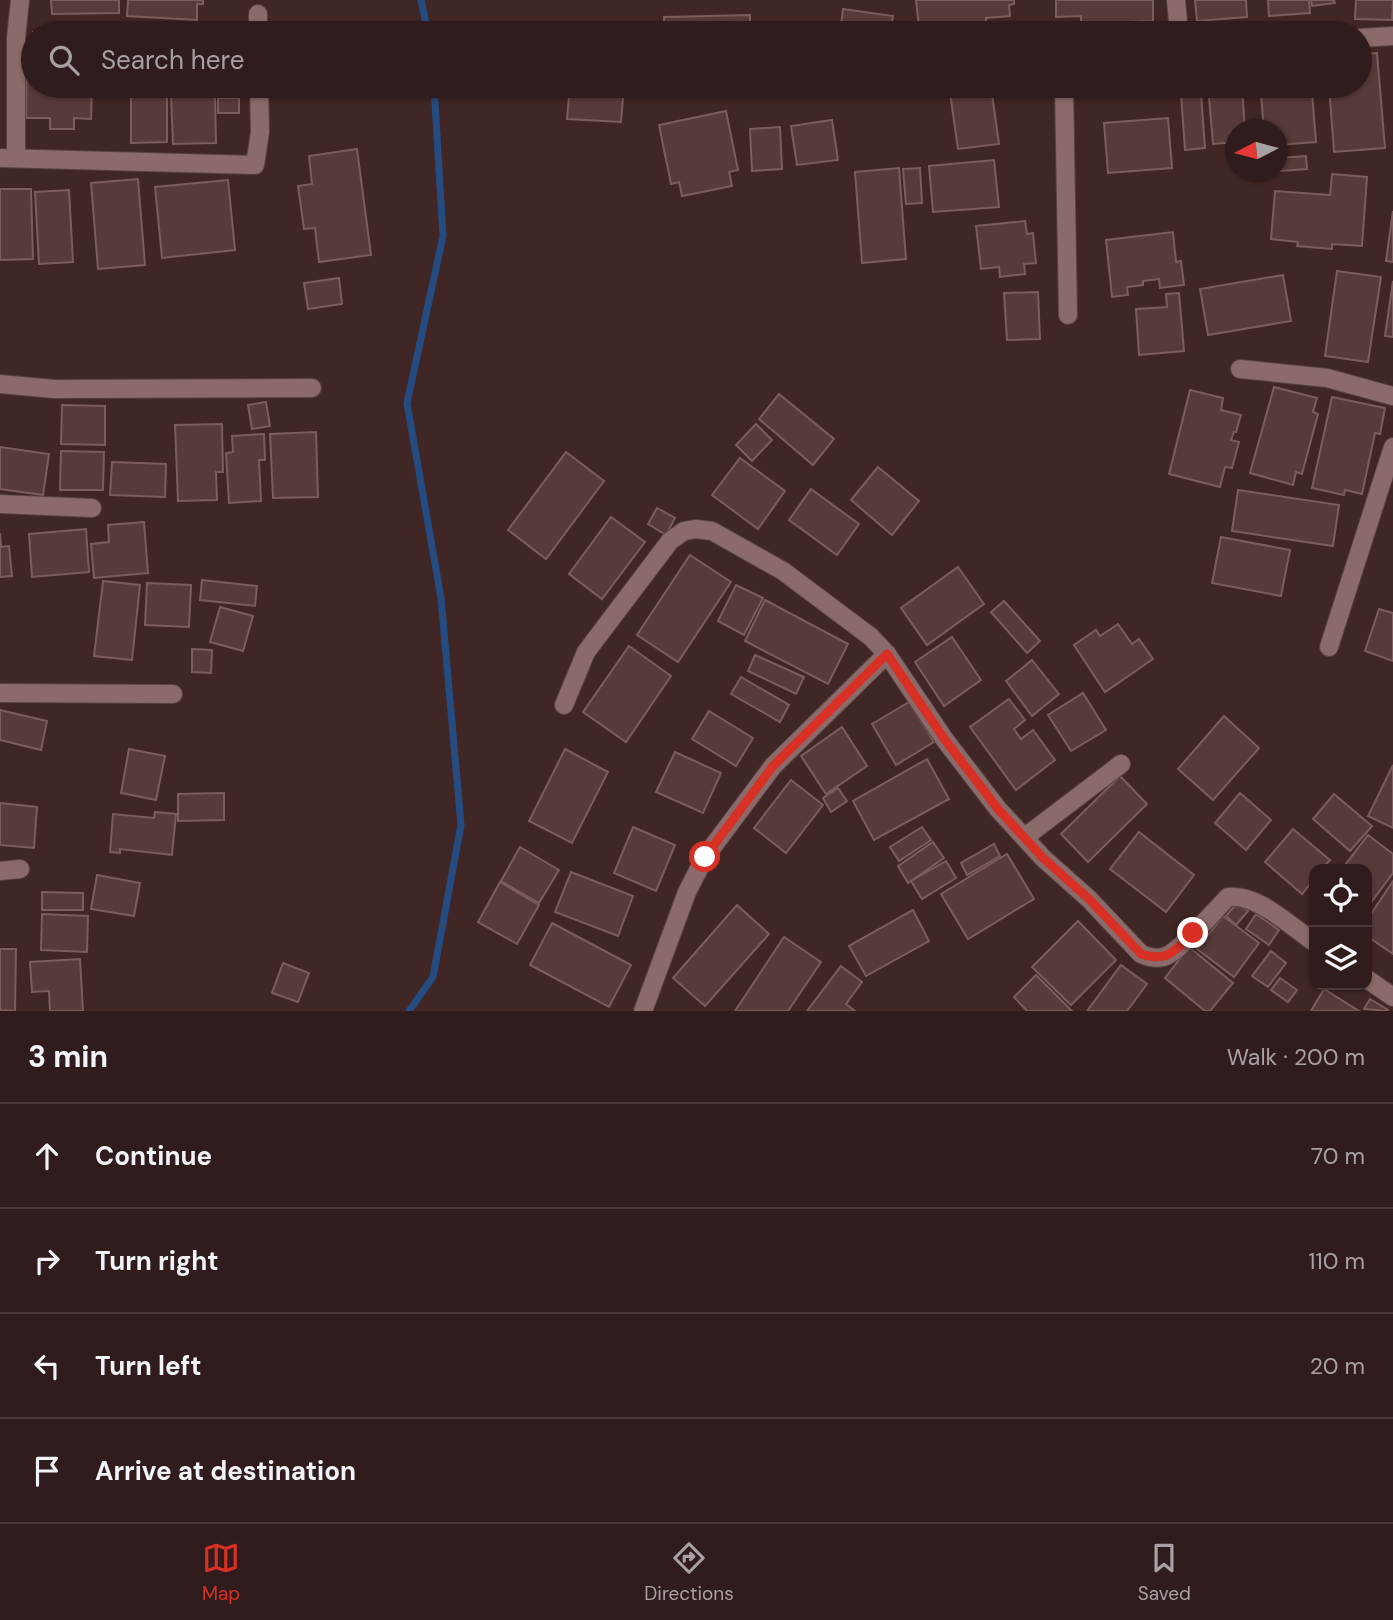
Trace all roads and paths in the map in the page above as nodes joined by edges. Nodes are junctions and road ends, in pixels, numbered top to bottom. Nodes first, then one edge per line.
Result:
1 (20, 0) edge
2 (1176, 0) edge
3 (258, 14) dead end
4 (258, 21) edge
5 (1178, 21) edge
6 (1393, 36) edge
7 (1372, 37) edge
8 (259, 98) edge
9 (1064, 98) edge
10 (8, 157) edge
11 (1068, 316) dead end
12 (1240, 369) dead end
13 (0, 384) edge
14 (312, 388) dead end
15 (1393, 396) edge
16 (1393, 447) edge
17 (0, 504) edge
18 (92, 508) dead end
19 (1329, 647) dead end
20 (887, 654) junction
21 (0, 693) edge
22 (173, 694) dead end
23 (564, 705) dead end
24 (1121, 764) dead end
25 (1025, 838) junction
26 (20, 869) dead end
27 (0, 871) edge
28 (1309, 939) edge
29 (1372, 982) edge
30 (1393, 997) edge
31 (643, 1011) edge

1 - 10 street
2 - 5 street
3 - 4 street
6 - 7 street
8 - 10 street
9 - 11 street
12 - 15 street
13 - 14 street
16 - 19 street
17 - 18 street
20 - 23 street
20 - 25 street
20 - 31 street
21 - 22 street
24 - 25 street
25 - 28 street
26 - 27 street
29 - 30 street

